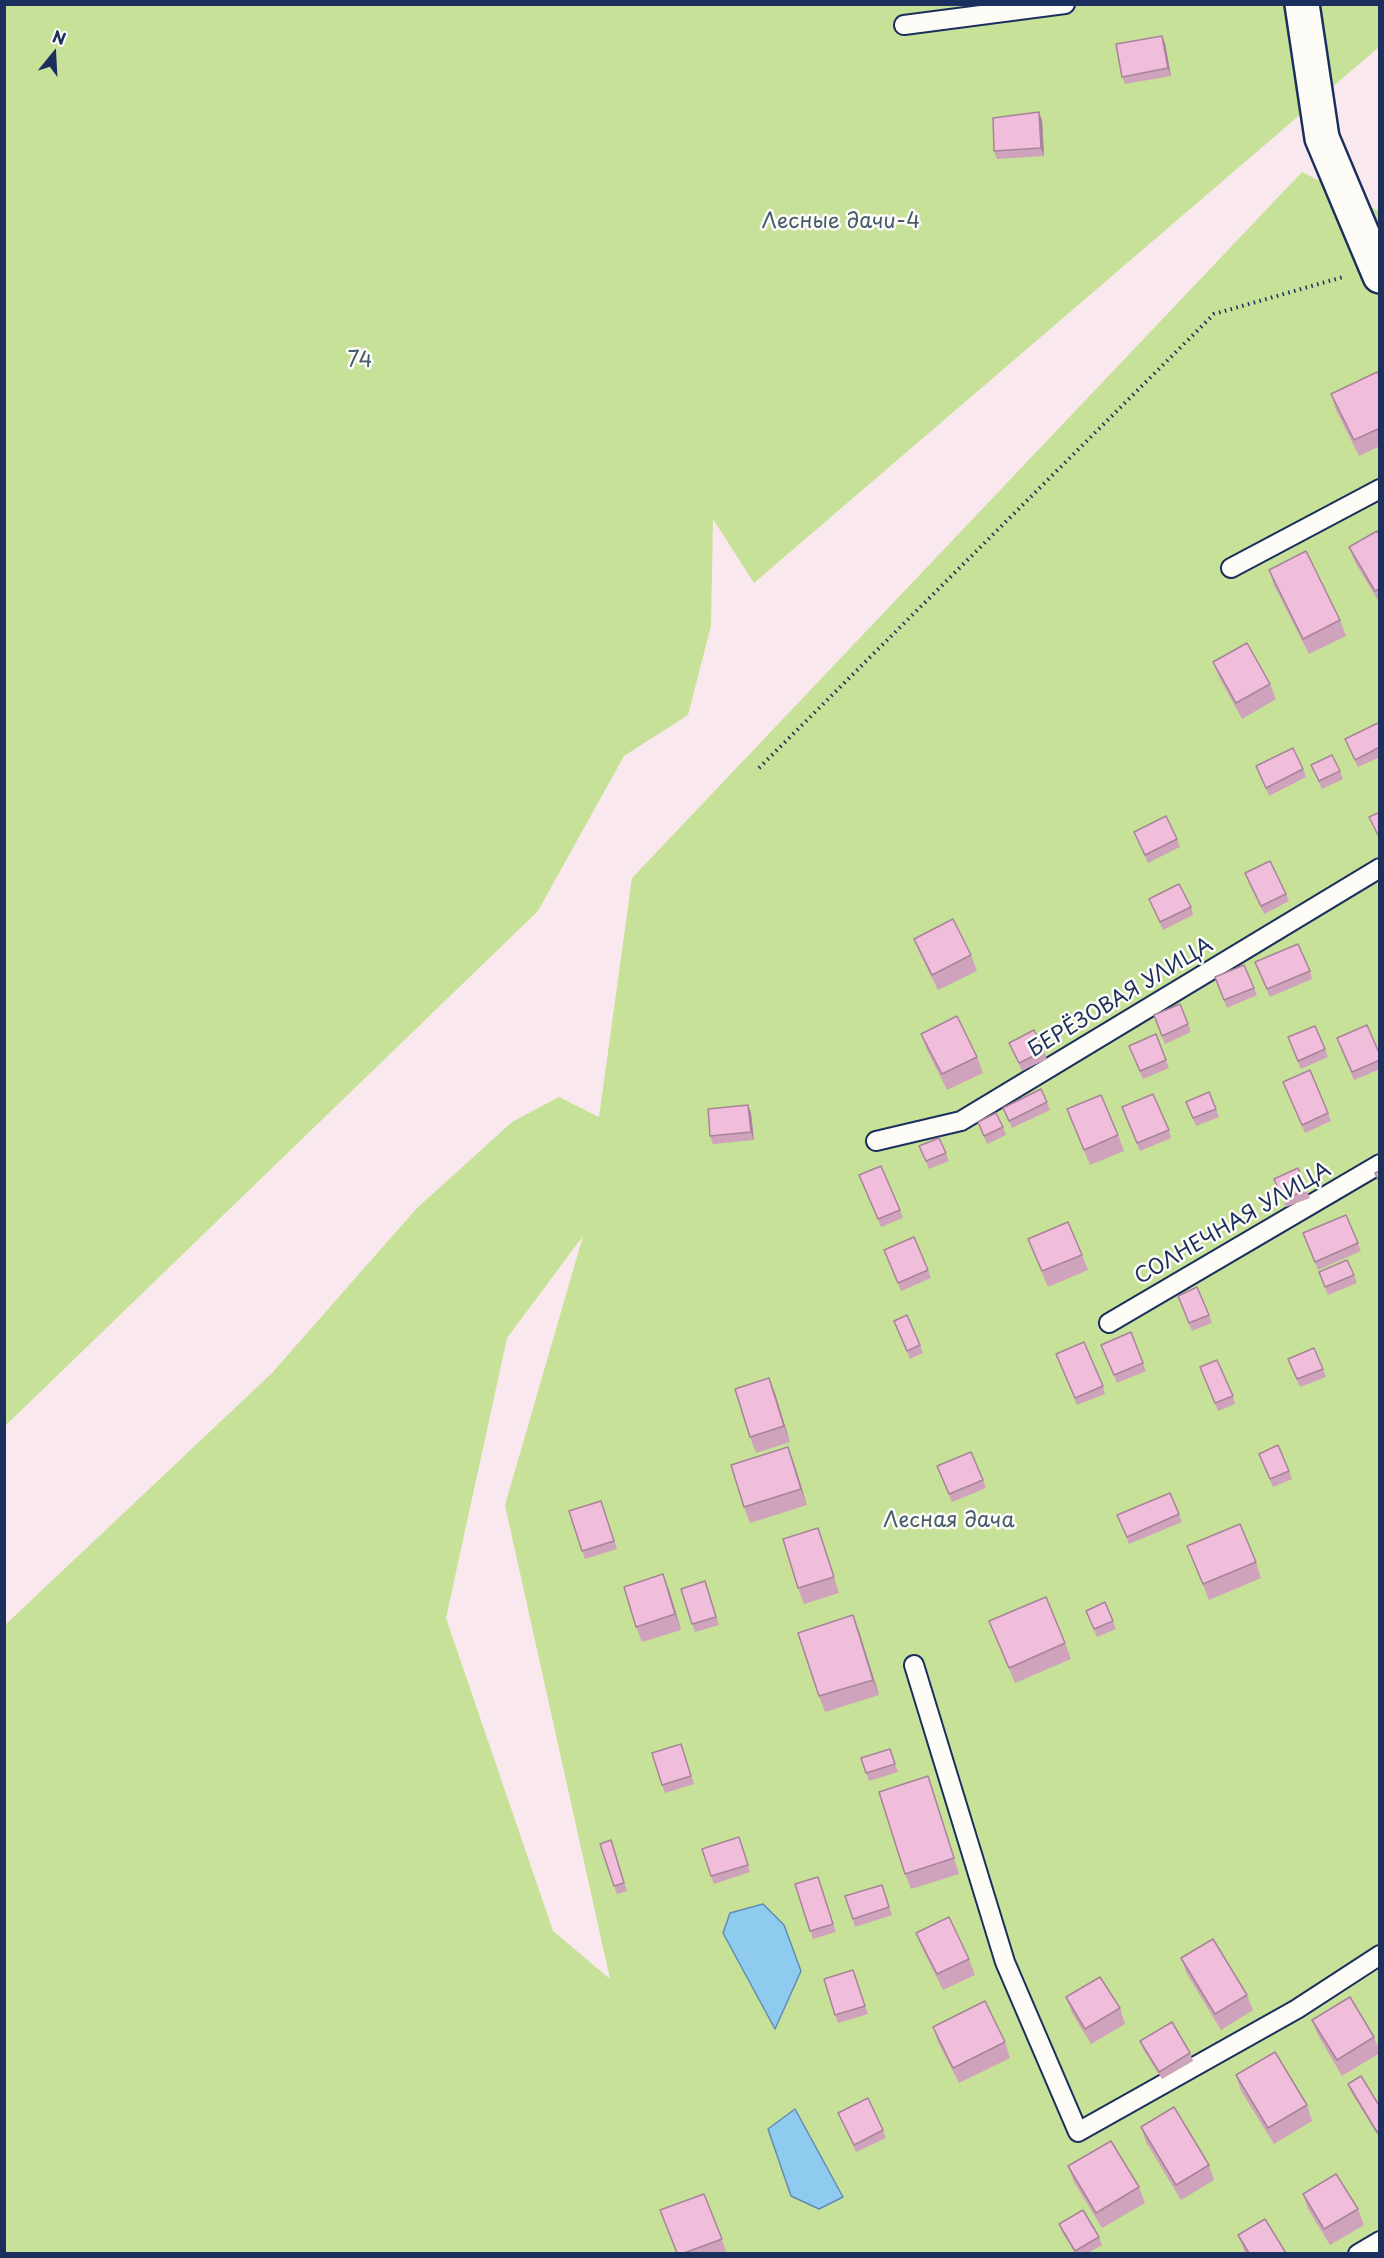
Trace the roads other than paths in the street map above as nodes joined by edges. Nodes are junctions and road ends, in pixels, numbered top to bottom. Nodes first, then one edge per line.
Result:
1 (1065, 4) edge
2 (1302, 4) edge
3 (904, 25) dead end
4 (1378, 272) edge
5 (1380, 489) edge
6 (1231, 568) dead end
7 (1380, 868) edge
8 (876, 1141) dead end
9 (1380, 1164) edge
10 (1109, 1323) dead end
11 (914, 1665) dead end
12 (1380, 1955) edge
13 (1380, 2241) edge
14 (1358, 2253) edge

1 - 3 lane
2 - 4 street
5 - 6 lane
7 - 8 lane, БЕРЁЗОВАЯ УЛИЦА
9 - 10 lane, СОЛНЕЧНАЯ УЛИЦА
11 - 12 lane
13 - 14 lane

